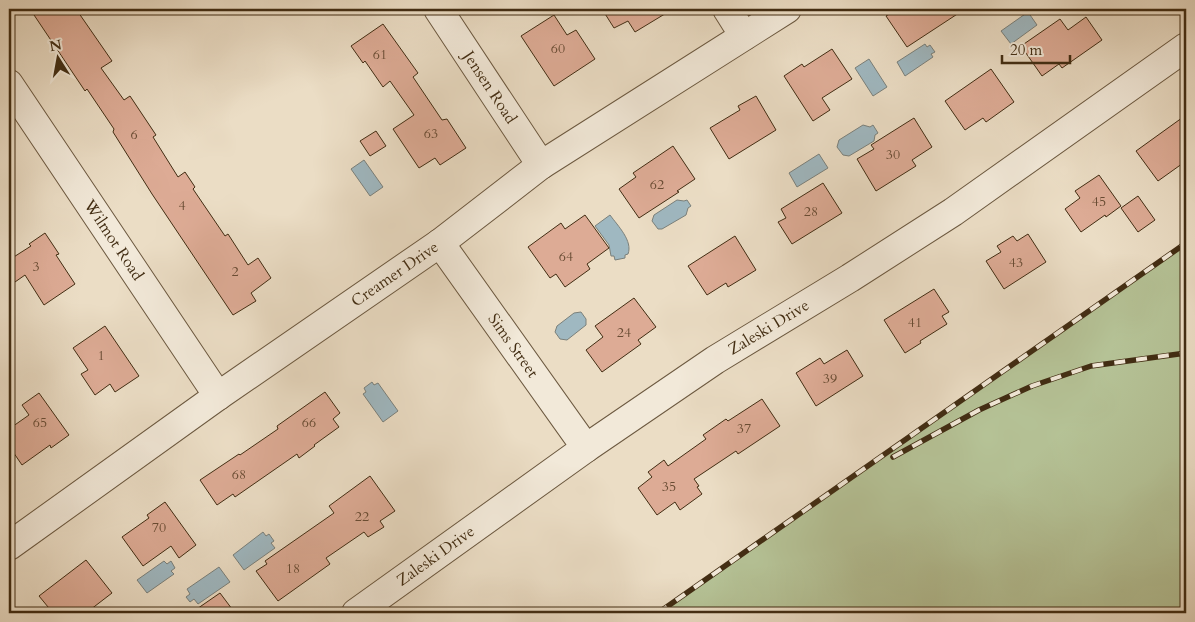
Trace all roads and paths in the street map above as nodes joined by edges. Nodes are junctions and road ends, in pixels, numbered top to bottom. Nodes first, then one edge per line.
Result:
1 (438, 9) edge
2 (727, 9) edge
3 (787, 9) edge
4 (744, 36) junction
5 (1186, 47) edge
6 (9, 84) edge
7 (541, 165) junction
8 (440, 243) junction
9 (218, 396) junction
10 (586, 448) junction
11 (9, 546) edge
12 (356, 613) edge

1 - 7 street, Jensen Road
2 - 4 street
3 - 4 street, Creamer Drive
4 - 7 street, Creamer Drive
5 - 10 street, Zaleski Drive
6 - 9 street, Wilmot Road
7 - 8 street, Creamer Drive
8 - 9 street, Creamer Drive
8 - 10 street, Sims Street
9 - 11 street, Creamer Drive
10 - 12 street, Zaleski Drive

